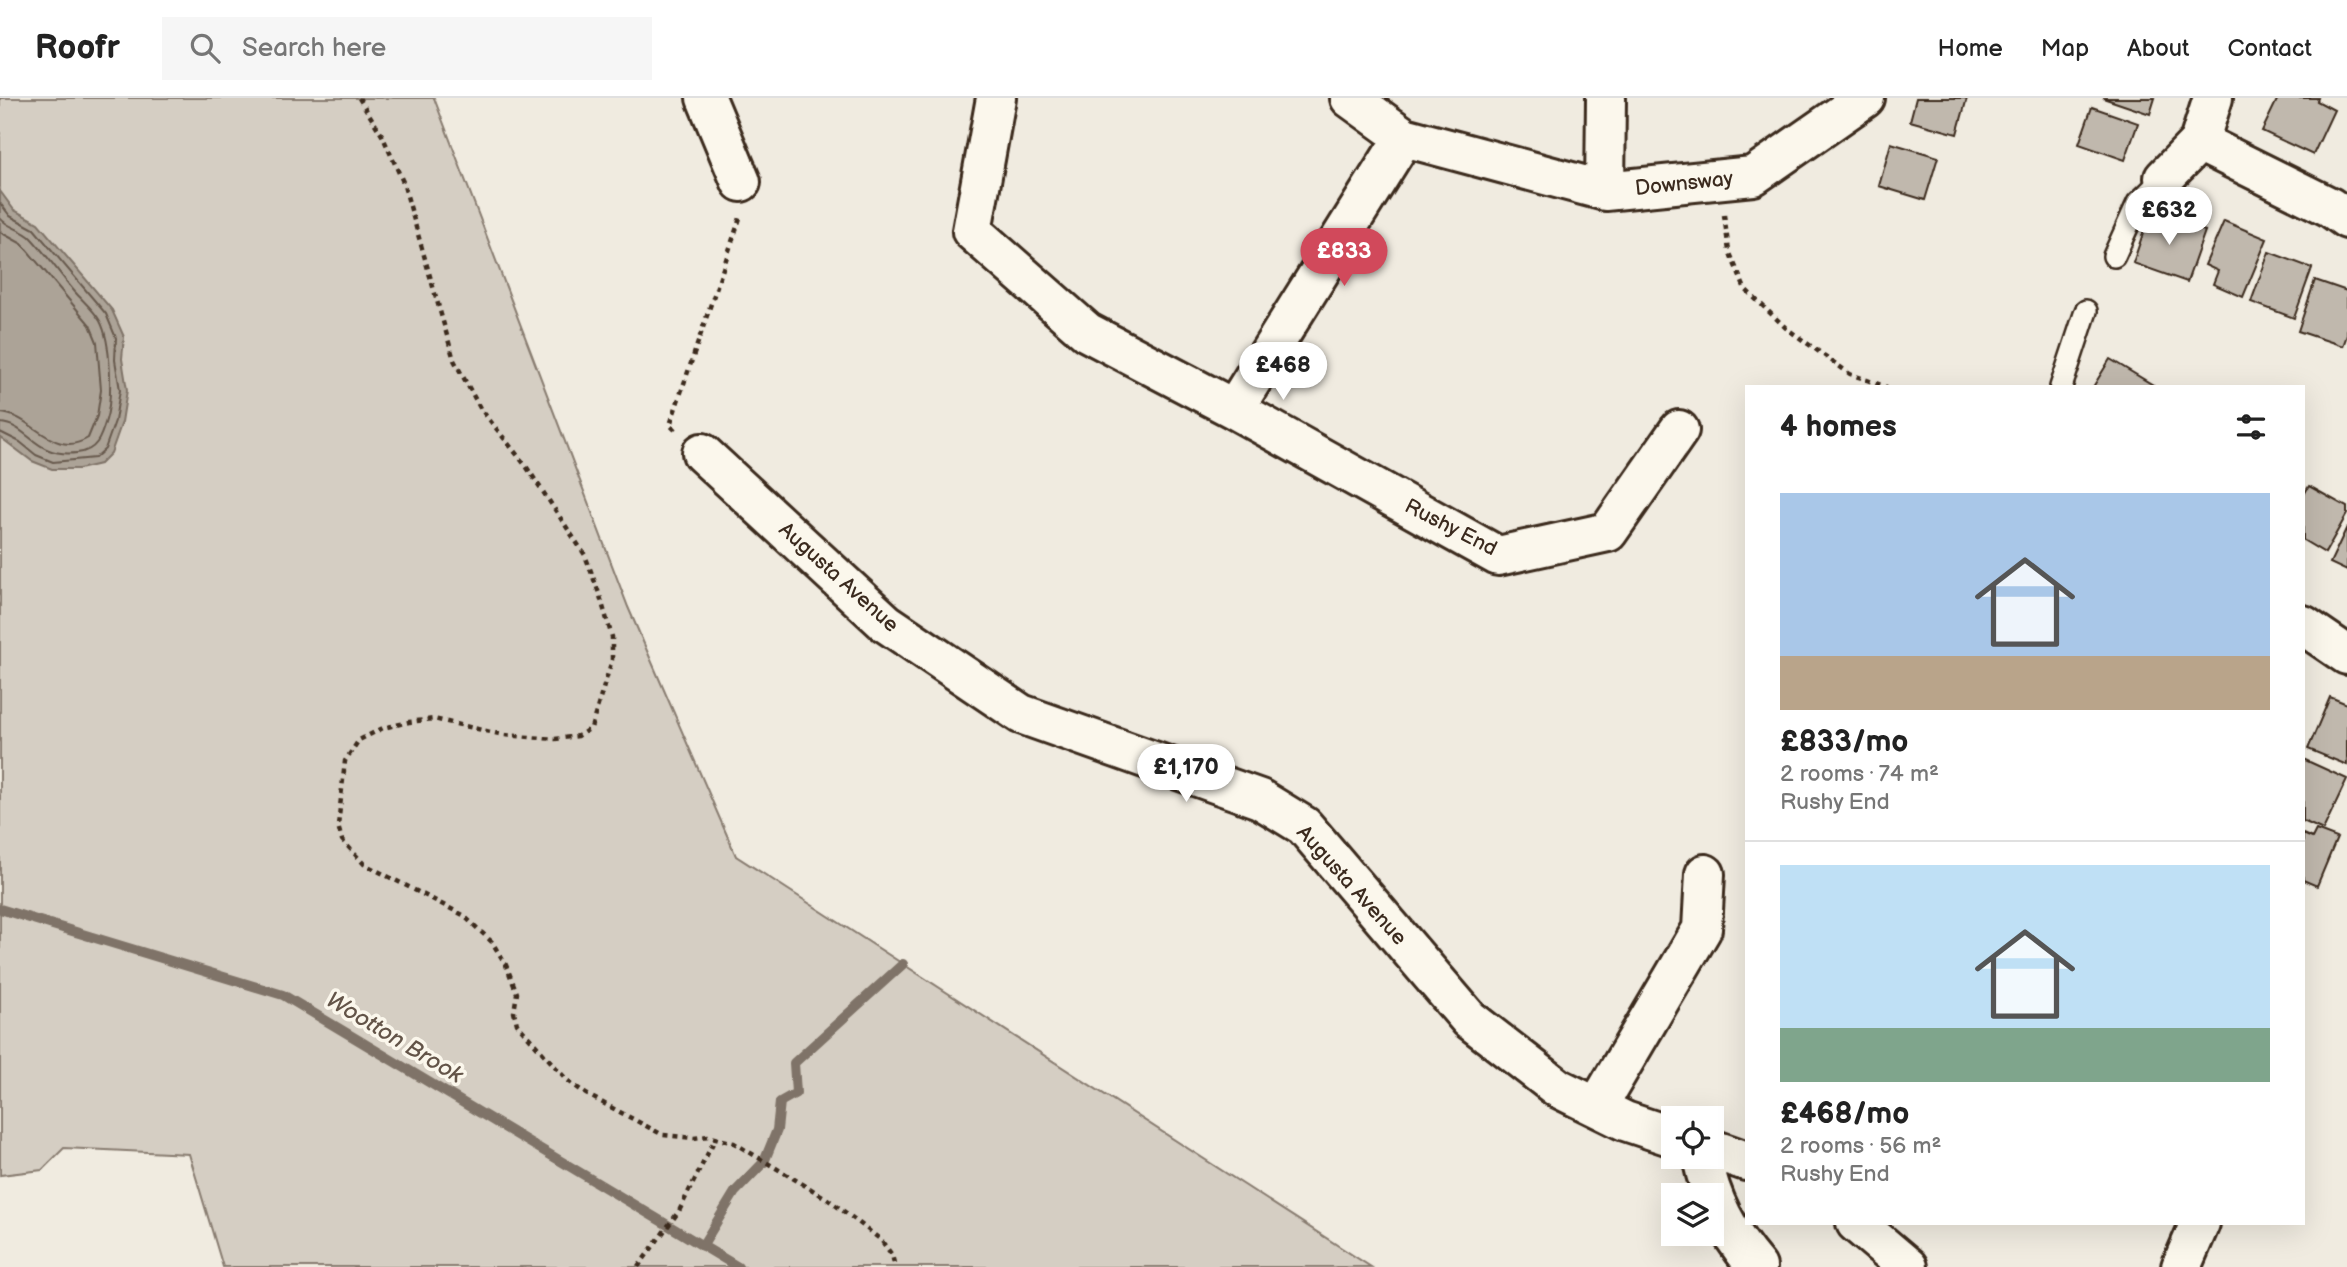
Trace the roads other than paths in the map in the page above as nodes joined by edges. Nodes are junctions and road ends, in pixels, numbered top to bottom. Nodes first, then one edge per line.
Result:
1 (706, 98) edge
2 (996, 98) edge
3 (1350, 98) edge
4 (1606, 98) edge
5 (1865, 98) edge
6 (2213, 98) edge
7 (1404, 137) junction
8 (2199, 142) junction
9 (2164, 178) joint
10 (741, 183) road end
11 (1605, 191) junction
12 (2347, 219) edge
13 (2114, 256) dead end
14 (2086, 311) dead end
15 (2062, 385) edge
16 (1234, 409) junction
17 (1678, 430) dead end
18 (702, 453) road end
19 (1705, 874) dead end
20 (1597, 1107) junction
21 (1661, 1133) edge
22 (1724, 1153) edge
23 (1745, 1161) edge
24 (1705, 1169) edge
25 (1858, 1225) edge
26 (2199, 1225) edge
27 (1757, 1267) edge
28 (1908, 1267) edge
29 (2181, 1267) edge

1 - 10 street
2 - 16 street, Rushy End
3 - 7 street, Downsway
4 - 11 street, Downsway
5 - 11 street, Downsway
6 - 8 street
7 - 11 street, Downsway
7 - 16 street
8 - 9 street
8 - 12 street
9 - 13 lane
14 - 15 lane
16 - 17 street, Rushy End
18 - 20 street, Augusta Avenue
19 - 20 street
20 - 21 street, Augusta Avenue
22 - 23 street
24 - 27 street
25 - 28 street
26 - 29 street

